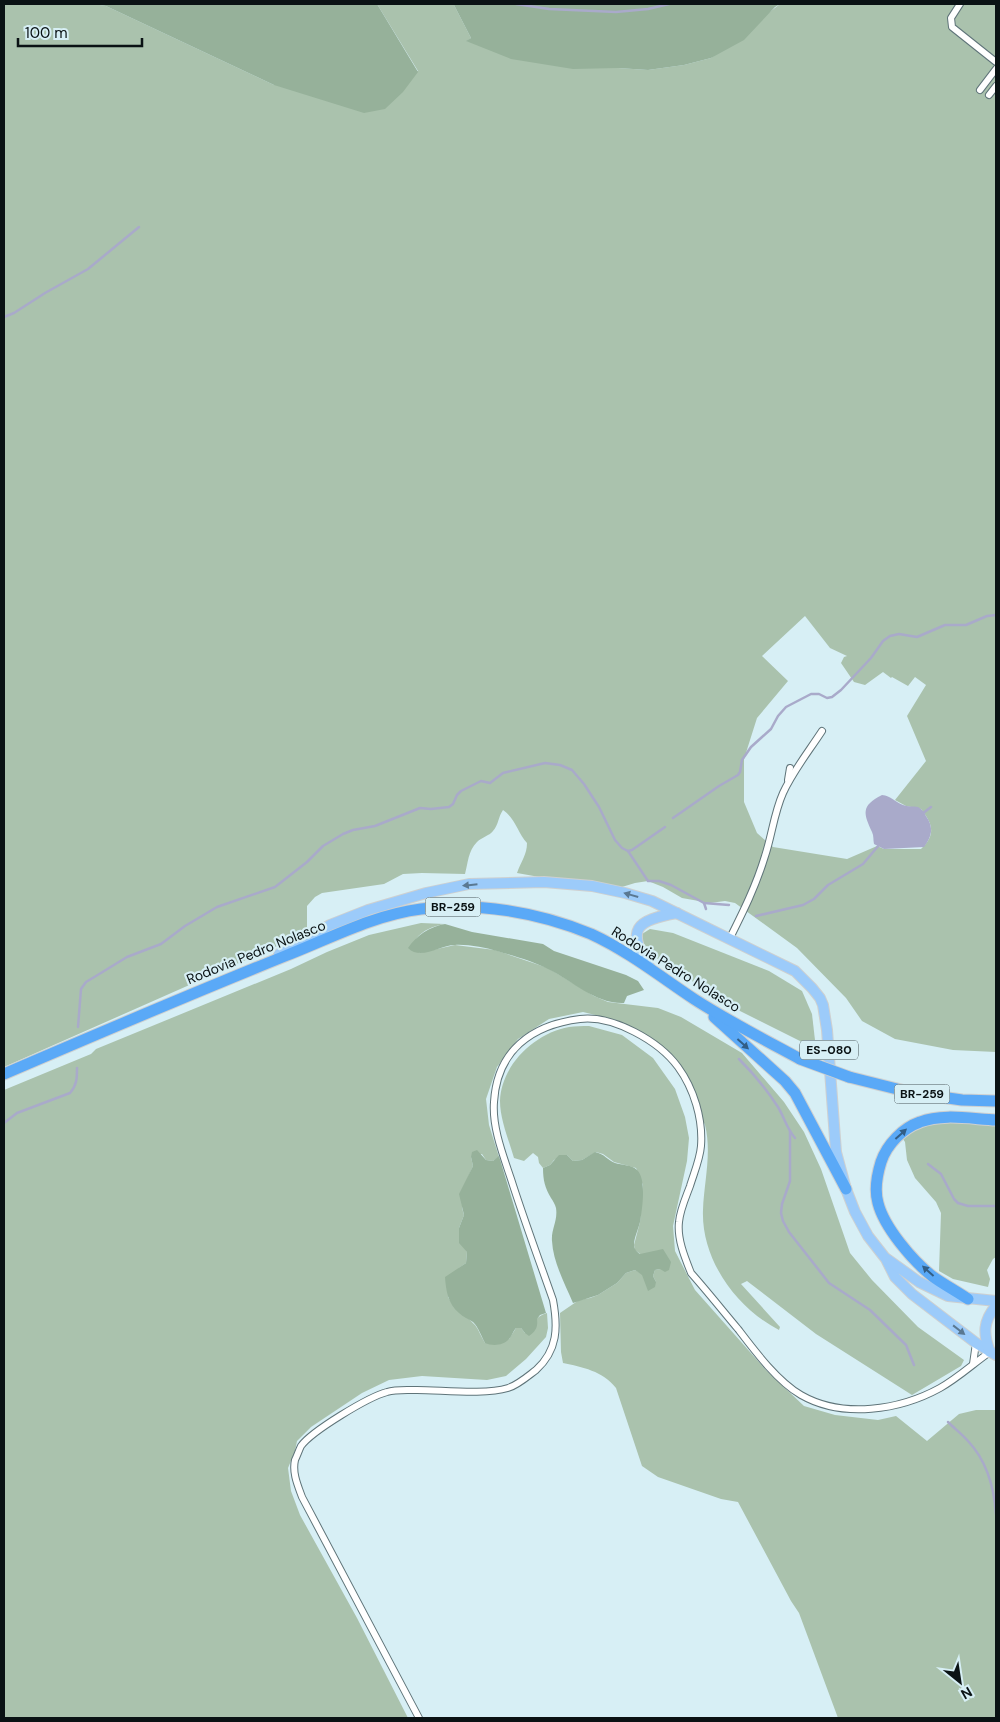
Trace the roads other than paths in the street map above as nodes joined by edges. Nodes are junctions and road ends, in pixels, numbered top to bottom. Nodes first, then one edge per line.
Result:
1 (960, 4) edge
2 (996, 62) edge
3 (996, 69) edge
4 (996, 86) edge
5 (980, 90) dead end
6 (989, 95) dead end
7 (822, 731) dead end
8 (790, 768) dead end
9 (788, 783) junction
10 (677, 913) junction
11 (729, 940) junction
12 (255, 968) junction
13 (650, 968) junction
14 (694, 999) junction
15 (4, 1074) edge
16 (996, 1101) edge
17 (996, 1120) edge
18 (846, 1189) junction
19 (886, 1259) junction
20 (968, 1299) junction
21 (996, 1301) edge
22 (996, 1306) edge
23 (976, 1343) junction
24 (993, 1353) edge
25 (973, 1364) junction
26 (419, 1718) edge

1 - 2 street
3 - 5 street
4 - 6 street
7 - 9 street
8 - 9 street
9 - 11 street
10 - 11 main road, ES-080
10 -> 12 main road
10 - 13 main road
11 - 18 main road, ES-080
12 - 13 highway, Rodovia Pedro Nolasco / BR-259
12 - 15 highway, Rodovia Pedro Nolasco / BR-259
13 - 14 highway, Rodovia Pedro Nolasco / BR-259
14 - 16 highway, Rodovia Pedro Nolasco / BR-259, bridge
14 -> 18 highway, ES-080
20 -> 17 highway, ES-080
18 - 19 main road, ES-080
19 - 20 main road, ES-080
19 -> 23 main road
20 - 21 main road, ES-080
22 - 24 main road
23 - 24 main road
23 - 25 street
24 - 25 street
25 - 26 street

